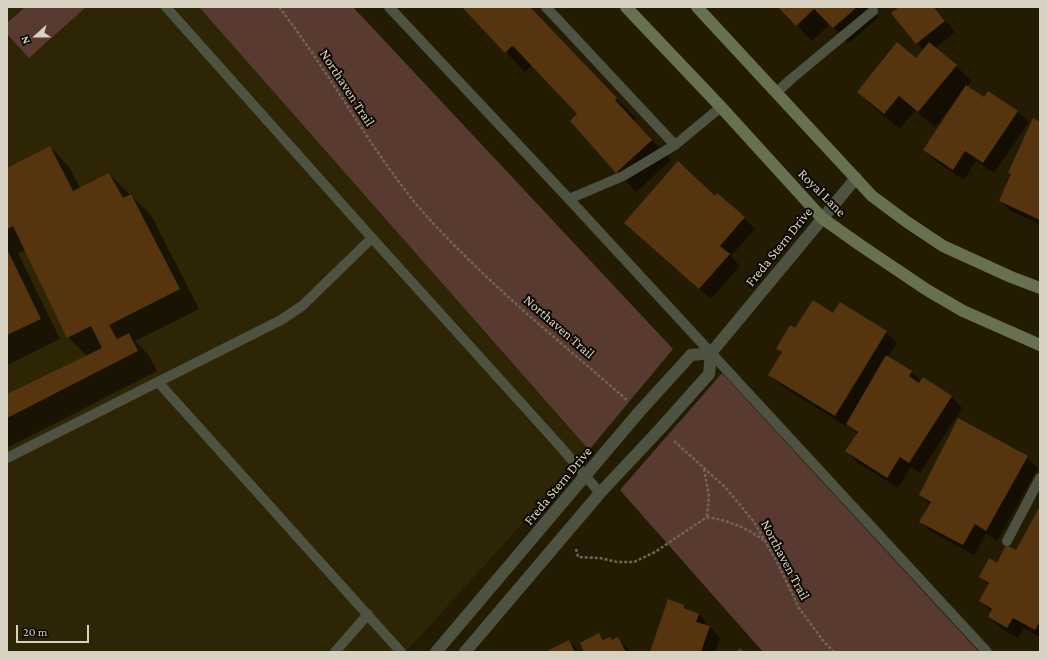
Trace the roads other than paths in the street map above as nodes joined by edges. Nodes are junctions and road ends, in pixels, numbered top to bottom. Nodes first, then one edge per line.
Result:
1 (166, 7) edge
2 (389, 7) edge
3 (546, 7) edge
4 (626, 7) edge
5 (697, 7) edge
6 (873, 11) dead end
7 (776, 93) junction
8 (721, 107) junction
9 (675, 145) junction
10 (856, 178) junction
11 (569, 199) junction
12 (822, 218) junction
13 (372, 238) junction
14 (1040, 288) edge
15 (1040, 345) edge
16 (711, 354) junction
17 (158, 382) junction
18 (7, 458) edge
19 (586, 476) junction
20 (1040, 478) edge
21 (600, 493) junction
22 (1007, 541) dead end
23 (368, 614) junction
24 (335, 652) edge
25 (401, 652) edge
26 (436, 652) edge
27 (465, 652) edge
28 (987, 652) edge

1 - 13 lane
2 - 11 lane
3 - 9 lane
4 - 8 main road, Royal Lane
5 - 7 main road
6 - 7 lane
7 - 10 main road
8 - 9 lane
8 - 12 main road, Royal Lane
9 - 11 lane
10 - 12 street, Freda Stern Drive
10 - 14 main road
11 - 16 lane
12 - 15 main road, Royal Lane
12 - 16 street, Freda Stern Drive
13 - 17 lane
13 - 19 lane
16 - 19 street, Freda Stern Drive
16 - 21 street
16 - 28 lane
17 - 18 lane
17 - 23 lane
19 - 21 lane
19 - 26 street, Freda Stern Drive
20 - 22 lane
21 - 27 street
23 - 24 lane
23 - 25 lane

